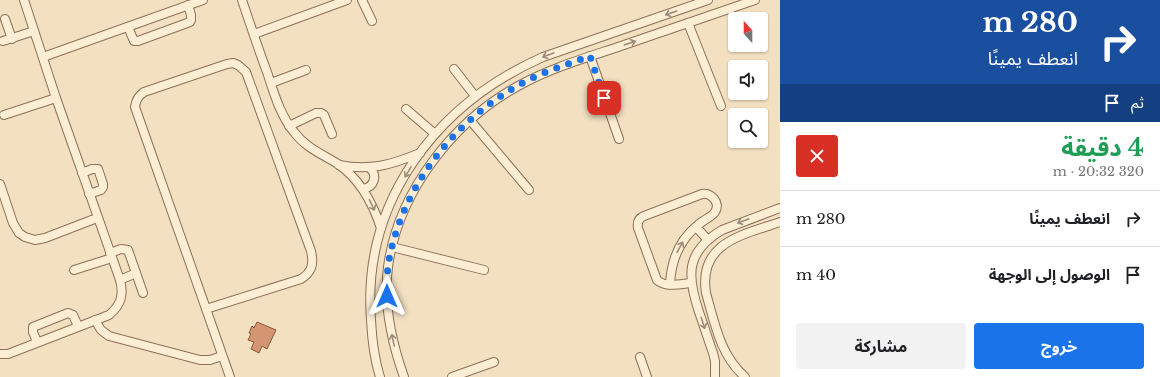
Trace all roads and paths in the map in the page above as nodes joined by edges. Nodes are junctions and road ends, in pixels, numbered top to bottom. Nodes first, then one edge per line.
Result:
1 (24, 0) edge
2 (203, 0) edge
3 (242, 0) edge
4 (348, 0) edge
5 (362, 0) edge
6 (708, 0) edge
7 (755, 0) edge
8 (188, 5) junction
9 (5, 19) dead end
10 (372, 21) dead end
11 (688, 23) junction
12 (128, 27) junction
13 (34, 31) junction
14 (254, 34) junction
15 (605, 35) junction
16 (12, 38) junction
17 (3, 41) dead end
18 (609, 50) junction
19 (590, 56) junction
20 (43, 57) junction
21 (454, 69) dead end
22 (306, 70) dead end
23 (270, 83) junction
24 (475, 96) junction
25 (56, 98) junction
26 (721, 106) dead end
27 (406, 109) dead end
28 (4, 115) dead end
29 (470, 120) junction
30 (289, 126) junction
31 (332, 134) dead end
32 (435, 134) junction
33 (619, 139) dead end
34 (420, 153) junction
35 (338, 165) junction
36 (370, 168) junction
37 (82, 173) junction
38 (0, 184) edge
39 (362, 189) junction
40 (529, 190) dead end
41 (89, 194) junction
42 (780, 208) edge
43 (97, 218) junction
44 (780, 222) edge
45 (696, 227) junction
46 (381, 228) junction
47 (708, 240) junction
48 (392, 247) junction
49 (111, 255) junction
50 (74, 270) dead end
51 (484, 270) dead end
52 (136, 273) junction
53 (120, 280) junction
54 (691, 283) junction
55 (670, 284) junction
56 (143, 293) dead end
57 (206, 309) junction
58 (95, 320) junction
59 (78, 326) junction
60 (37, 342) junction
61 (0, 354) edge
62 (222, 356) junction
63 (640, 356) dead end
64 (494, 362) dead end
65 (230, 377) edge
66 (380, 377) edge
67 (404, 377) edge
68 (452, 377) edge
69 (647, 377) edge
70 (715, 377) edge
71 (745, 377) edge

1 - 13 street
2 - 8 street
3 - 14 street
4 - 14 street
5 - 10 street
6 -> 15 street
7 - 11 street
8 - 12 street
8 - 12 street
9 - 16 street
18 -> 11 street
11 - 26 street
12 - 20 street
13 - 16 street
13 - 20 street
14 - 23 street
15 - 18 street
15 -> 24 street
16 - 17 street
18 - 19 street
19 - 29 street
19 - 33 street
20 - 25 street
21 - 24 street
22 - 23 street
23 - 30 street
24 - 32 street
25 - 28 street
25 - 37 street
27 - 32 street
29 - 40 street
29 - 48 street
30 - 31 street
30 - 35 street
32 - 34 street
34 - 36 street
34 -> 46 street
35 - 36 street
35 - 39 street
36 - 39 street
37 - 41 street
37 - 41 street
38 - 43 street
39 -> 46 street
41 - 43 street
42 -> 47 street
43 - 49 street
44 - 71 street
45 - 47 street
55 -> 45 street
45 - 55 street
46 - 66 street
47 - 54 street
48 - 51 street
67 -> 48 street
49 - 50 street
49 - 52 street
49 - 53 street
52 - 53 street
52 - 56 street
53 - 58 street
54 - 55 street
54 -> 70 street
57 - 57 street
57 - 62 street
58 - 59 street
58 - 62 street
59 - 60 street
59 - 60 street
60 - 61 street
62 - 65 street
63 - 69 street
64 - 68 street

